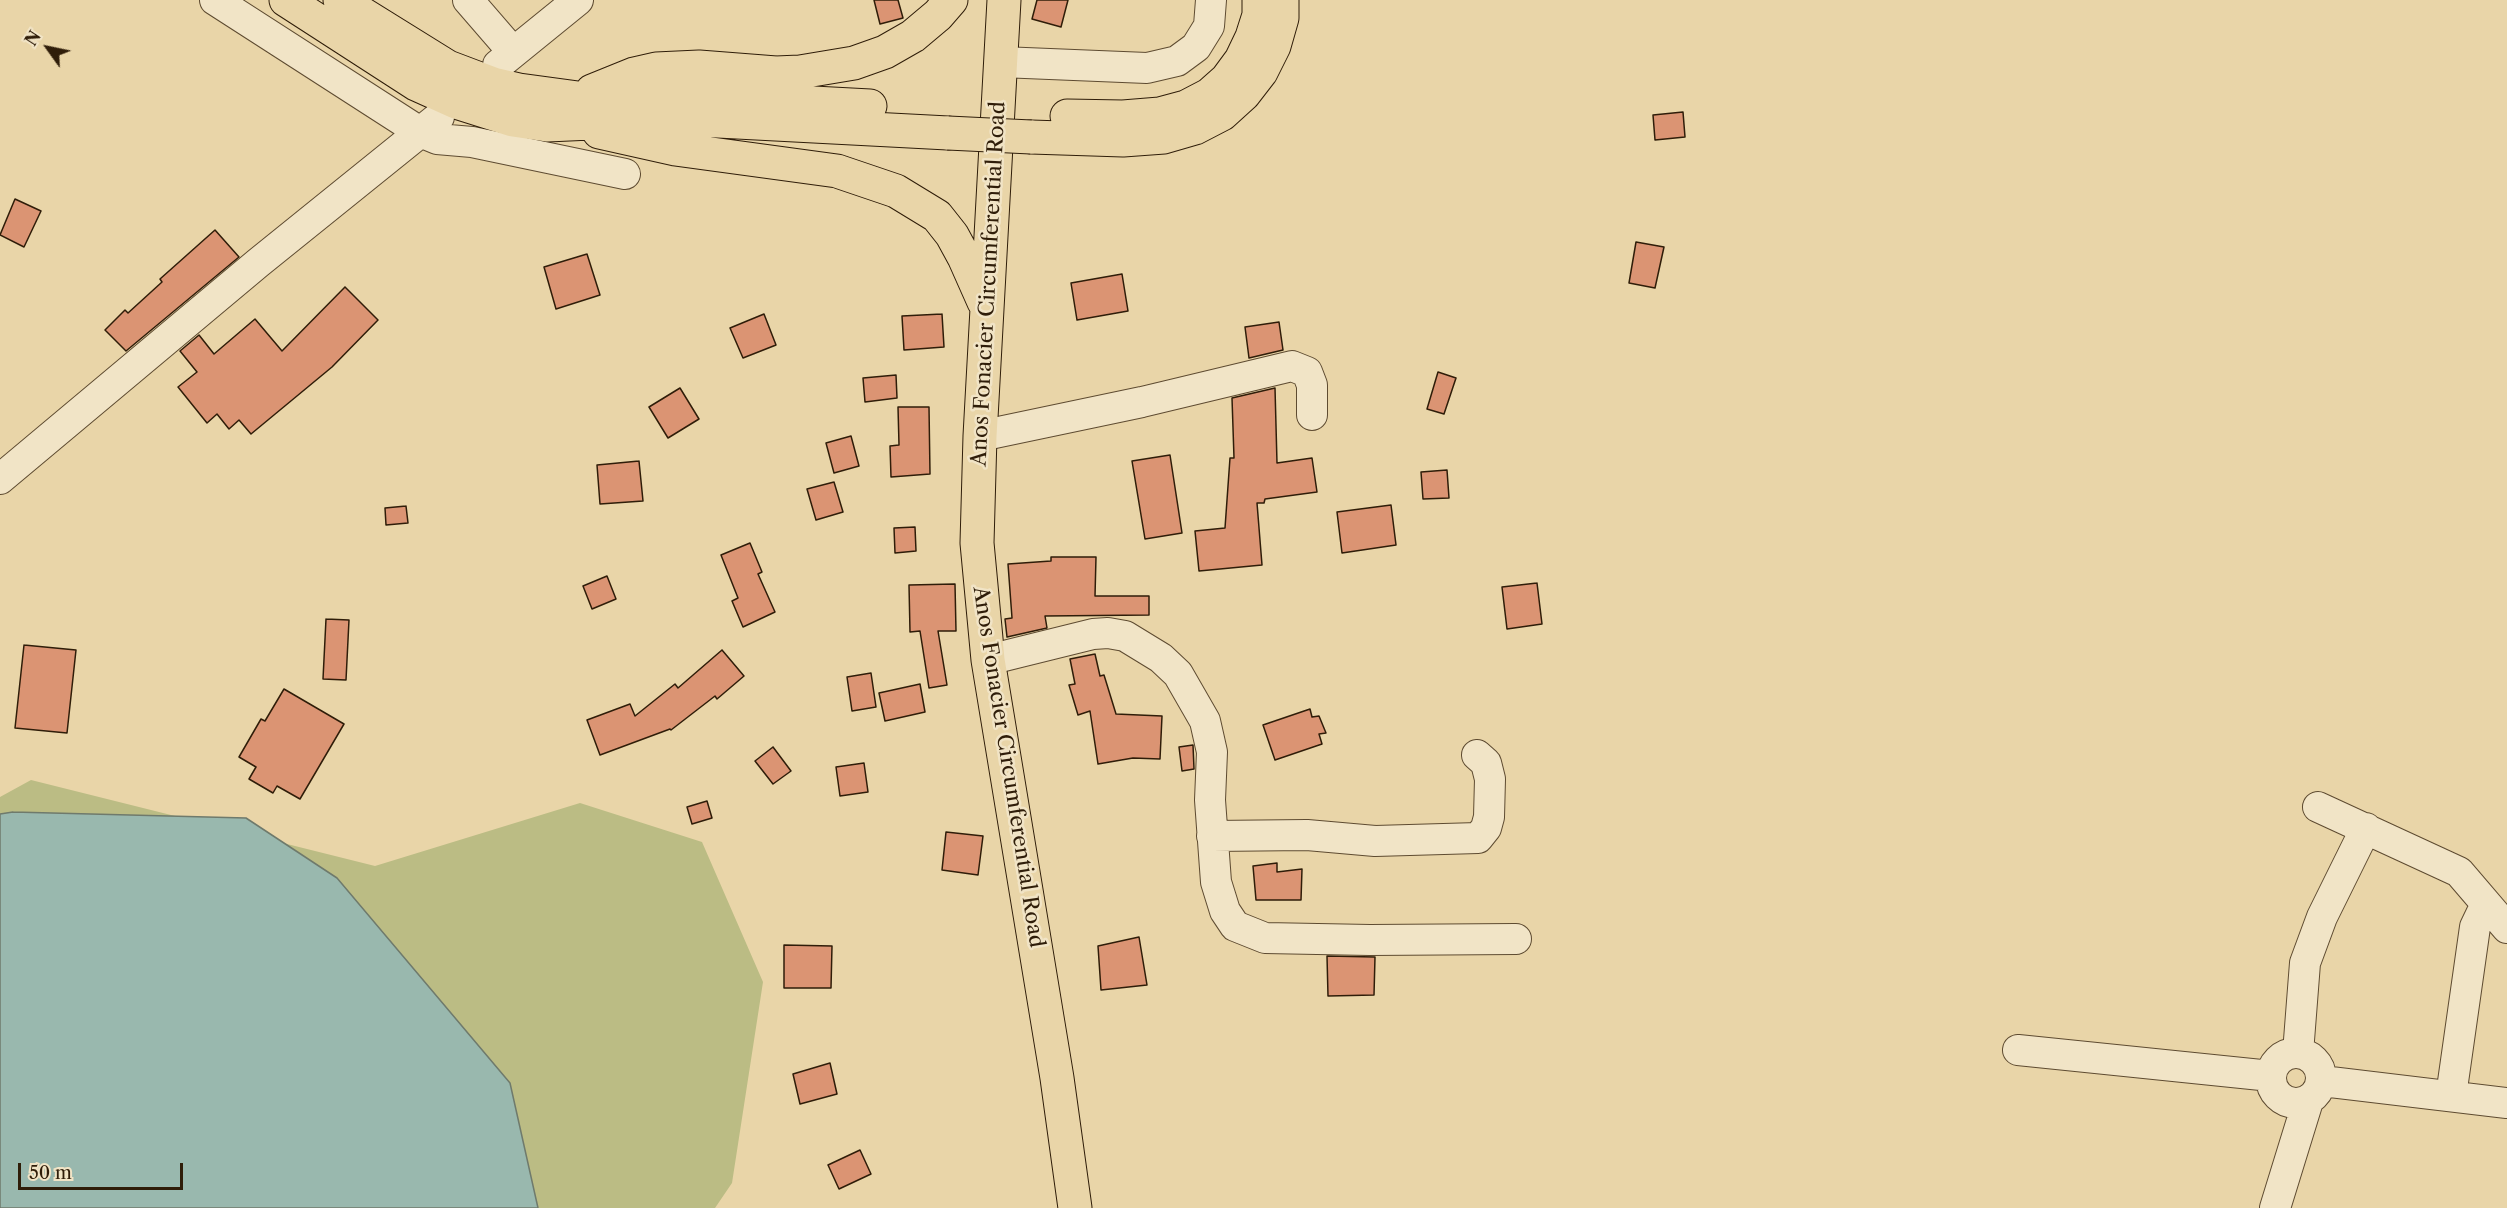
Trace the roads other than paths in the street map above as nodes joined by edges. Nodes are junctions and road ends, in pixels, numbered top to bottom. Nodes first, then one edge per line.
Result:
1 (215, 0) edge
2 (286, 0) edge
3 (340, 0) edge
4 (468, 0) edge
5 (578, 0) edge
6 (951, 0) edge
7 (1004, 0) edge
8 (1211, 0) edge
9 (1259, 0) edge
10 (1282, 0) edge
11 (1000, 62) junction
12 (578, 111) junction
13 (430, 125) junction
14 (1032, 126) junction
15 (625, 174) dead end
16 (987, 309) junction
17 (1312, 416) dead end
18 (980, 436) junction
19 (2, 476) edge
20 (988, 660) junction
21 (1477, 755) dead end
22 (2318, 807) dead end
23 (2366, 828) junction
24 (1212, 836) junction
25 (2486, 904) junction
26 (2507, 928) edge
27 (1516, 939) dead end
28 (2018, 1050) dead end
29 (2298, 1053) junction
30 (2271, 1076) junction
31 (2306, 1095) junction
32 (2451, 1096) junction
33 (2507, 1103) edge
34 (1075, 1208) edge
35 (2254, 1208) edge
36 (2275, 1208) edge

1 - 13 street
2 - 12 main road
3 - 12 main road
4 - 5 street
6 - 12 main road
7 - 11 main road, Anos Fonacier Circumferential Road
8 - 11 street
9 - 14 main road
10 - 14 main road
11 - 16 main road, Anos Fonacier Circumferential Road
12 - 14 main road
12 - 16 main road
13 - 15 street
13 - 19 street
16 - 18 main road, Anos Fonacier Circumferential Road
17 - 18 street
18 - 20 main road, Anos Fonacier Circumferential Road
20 - 24 street
20 - 34 main road, Anos Fonacier Circumferential Road
21 - 24 street
22 - 23 street
23 - 25 street
23 - 29 street
24 - 27 street
25 - 26 street
25 - 32 street
28 - 30 street
29 - 30 street
29 - 31 street
30 - 31 street
31 - 32 street
31 - 35 street
31 - 36 street
32 - 33 street

